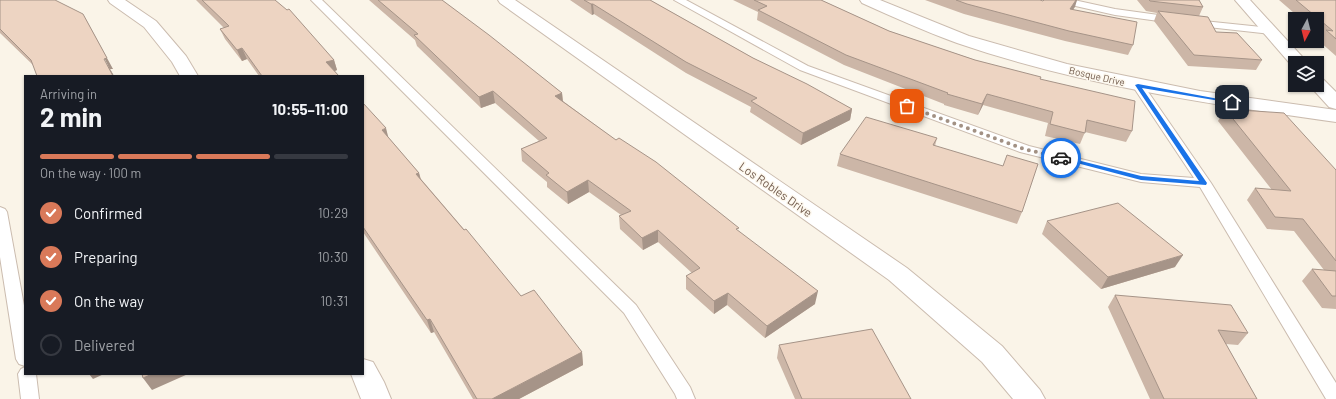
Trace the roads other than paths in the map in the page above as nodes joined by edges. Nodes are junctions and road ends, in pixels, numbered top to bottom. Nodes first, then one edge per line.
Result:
1 (115, 0) edge
2 (316, 0) edge
3 (504, 0) edge
4 (679, 0) edge
5 (867, 0) edge
6 (1061, 0) edge
7 (1242, 0) edge
8 (1271, 32) junction
9 (1293, 56) edge
10 (188, 75) edge
11 (1138, 85) junction
12 (1324, 90) edge
13 (1336, 104) edge
14 (1336, 116) edge
15 (1204, 183) junction
16 (0, 212) edge
17 (24, 353) edge
18 (364, 372) edge
19 (28, 375) edge
20 (30, 399) edge
21 (376, 399) edge
22 (686, 399) edge
23 (1030, 399) edge
24 (1336, 399) edge

1 - 10 street
2 - 22 lane
3 - 23 street, Los Robles Drive
4 - 15 lane
5 - 11 street, Bosque Drive
6 - 8 lane
7 - 8 street
8 - 9 street
11 - 14 street, Bosque Drive
11 - 15 lane
12 - 13 street
15 - 24 lane
16 - 17 lane
18 - 21 street
19 - 20 lane

